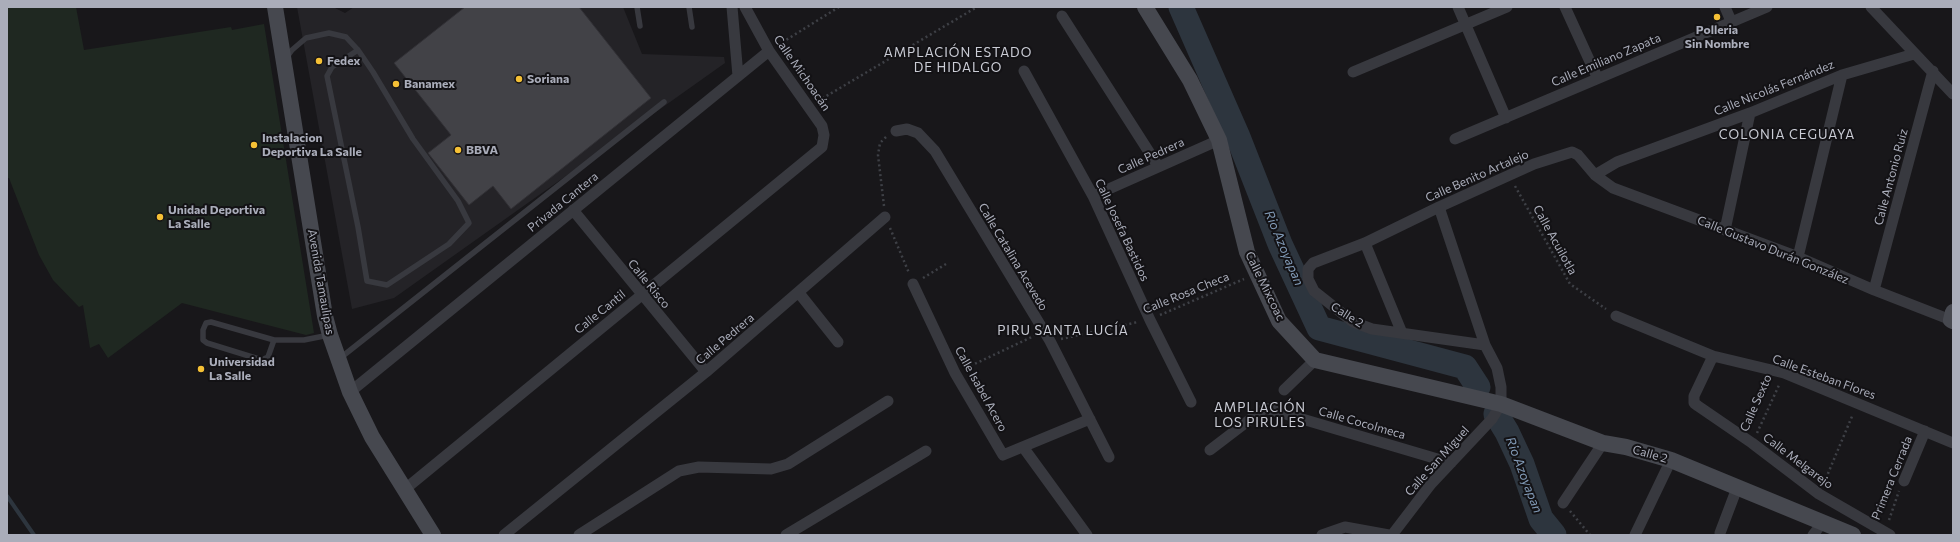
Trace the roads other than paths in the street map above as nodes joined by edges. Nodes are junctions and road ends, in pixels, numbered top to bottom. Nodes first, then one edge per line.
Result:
1 (275, 7) edge
2 (637, 7) edge
3 (689, 7) edge
4 (732, 7) edge
5 (745, 7) edge
6 (1145, 7) edge
7 (1458, 7) edge
8 (1507, 7) edge
9 (1565, 7) edge
10 (1725, 7) edge
11 (1767, 7) edge
12 (1871, 7) edge
13 (1062, 16) dead end
14 (1731, 21) junction
15 (640, 26) dead end
16 (1467, 26) junction
17 (692, 27) dead end
18 (358, 50) junction
19 (769, 51) junction
20 (1914, 54) junction
21 (284, 63) junction
22 (1024, 71) dead end
23 (1933, 71) junction
24 (1353, 72) dead end
25 (1842, 75) junction
26 (738, 76) junction
27 (1597, 78) junction
28 (1953, 94) edge
29 (664, 102) dead end
30 (1750, 113) junction
31 (1506, 118) junction
32 (896, 131) road end
33 (1456, 139) dead end
34 (1219, 140) junction
35 (814, 154) joint
36 (1158, 166) junction
37 (1595, 175) junction
38 (1093, 196) junction
39 (1439, 206) junction
40 (574, 210) junction
41 (885, 217) road end
42 (1725, 230) junction
43 (1365, 243) junction
44 (1798, 257) junction
45 (1313, 263) joint
46 (913, 284) road end
47 (1874, 290) junction
48 (799, 293) junction
49 (641, 295) junction
50 (1616, 316) road end
51 (1952, 318) edge
52 (1402, 333) junction
53 (330, 335) junction
54 (274, 340) junction
55 (838, 342) dead end
56 (1485, 346) junction
57 (1712, 356) junction
58 (339, 360) junction
59 (1315, 360) junction
60 (706, 372) junction
61 (1284, 390) dead end
62 (350, 392) junction
63 (888, 401) dead end
64 (1192, 402) dead end
65 (1501, 404) junction
66 (1090, 419) junction
67 (1925, 431) junction
68 (1603, 443) junction
69 (1953, 443) edge
70 (1023, 447) junction
71 (1210, 450) dead end
72 (926, 451) dead end
73 (1110, 457) dead end
74 (1671, 460) junction
75 (1451, 463) junction
76 (1904, 482) road end
77 (1737, 488) junction
78 (404, 490) junction
79 (1563, 503) road end
80 (1818, 529) edge
81 (1720, 534) dead end
82 (1886, 534) edge
83 (433, 535) edge
84 (504, 535) edge
85 (579, 535) edge
86 (786, 535) edge
87 (1086, 535) edge
88 (1322, 535) edge
89 (1390, 535) edge
90 (1635, 535) edge
91 (1853, 535) edge

1 - 21 street, Avenida Tamaulipas
2 - 15 lane
3 - 17 lane
4 - 26 street
5 - 19 street, Calle Michoacán
6 - 34 street, Calle Mixcoac
7 - 16 street
8 - 16 street
9 - 27 street
10 - 14 street
11 - 14 street, Calle Emiliano Zapata
12 - 20 street
13 - 36 street
14 - 27 street, Calle Emiliano Zapata
16 - 24 street
16 - 31 street
18 - 18 lane
18 - 21 lane
19 - 26 street, Privada Cantera
19 - 35 street, Calle Michoacán
20 - 23 street
20 - 25 street, Calle Nicolás Fernández
21 - 53 street, Avenida Tamaulipas
22 - 38 street, Calle Josefa Bastidos
23 - 28 street
23 - 47 street, Calle Antonio Ruiz
25 - 30 street, Calle Nicolás Fernández
25 - 44 street
26 - 40 street, Privada Cantera
27 - 31 street, Calle Emiliano Zapata
29 - 58 lane
30 - 37 street, Calle Nicolás Fernández
30 - 42 street
31 - 33 street, Calle Emiliano Zapata
32 - 66 street, Calle Catalina Acevedo
34 - 36 street, Calle Pedrera
34 - 59 street, Calle Mixcoac
35 - 49 street, Calle Cantil
36 - 38 street, Calle Pedrera
37 - 39 street, Calle Benito Artalejo
37 - 42 street, Calle Gustavo Durán González
38 - 64 street, Calle Josefa Bastidos
39 - 43 street, Calle Benito Artalejo
39 - 56 street
40 - 49 street, Calle Risco
40 - 62 street, Privada Cantera
41 - 48 street, Calle Pedrera
42 - 44 street, Calle Gustavo Durán González
43 - 45 street, Calle Benito Artalejo
43 - 52 street
44 - 47 street, Calle Gustavo Durán González
45 - 52 street, Calle 2
46 - 70 street, Calle Isabel Acero
47 - 51 street, Calle Gustavo Durán González
48 - 55 street
48 - 60 street, Calle Pedrera
49 - 60 street, Calle Risco
49 - 78 street, Calle Cantil
50 - 57 street, Calle Esteban Flores
52 - 56 street, Calle 2
53 - 54 lane
53 - 58 street, Avenida Tamaulipas
54 - 54 lane
56 - 65 street
57 - 67 street, Calle Esteban Flores
57 - 82 street, Calle Melgarejo
58 - 62 street, Avenida Tamaulipas
59 - 61 street
59 - 65 street
60 - 84 street, Calle Pedrera
62 - 78 street, Avenida Tamaulipas
63 - 85 street
65 - 68 street, Calle 2
65 - 75 street, Calle San Miguel
66 - 70 street
66 - 73 street, Calle Catalina Acevedo
67 - 69 street, Calle Esteban Flores
67 - 76 street, Primera Cerrada
68 - 74 street, Calle 2
68 - 79 street
70 - 87 street
71 - 75 street, Calle Cocolmeca
72 - 86 street
74 - 77 street, Calle 2
74 - 90 street
75 - 89 street, Calle San Miguel
77 - 80 street, Calle 2
77 - 81 street
78 - 83 street, Avenida Tamaulipas
80 - 91 street, Calle 2
88 - 89 street, Calle San Miguel

